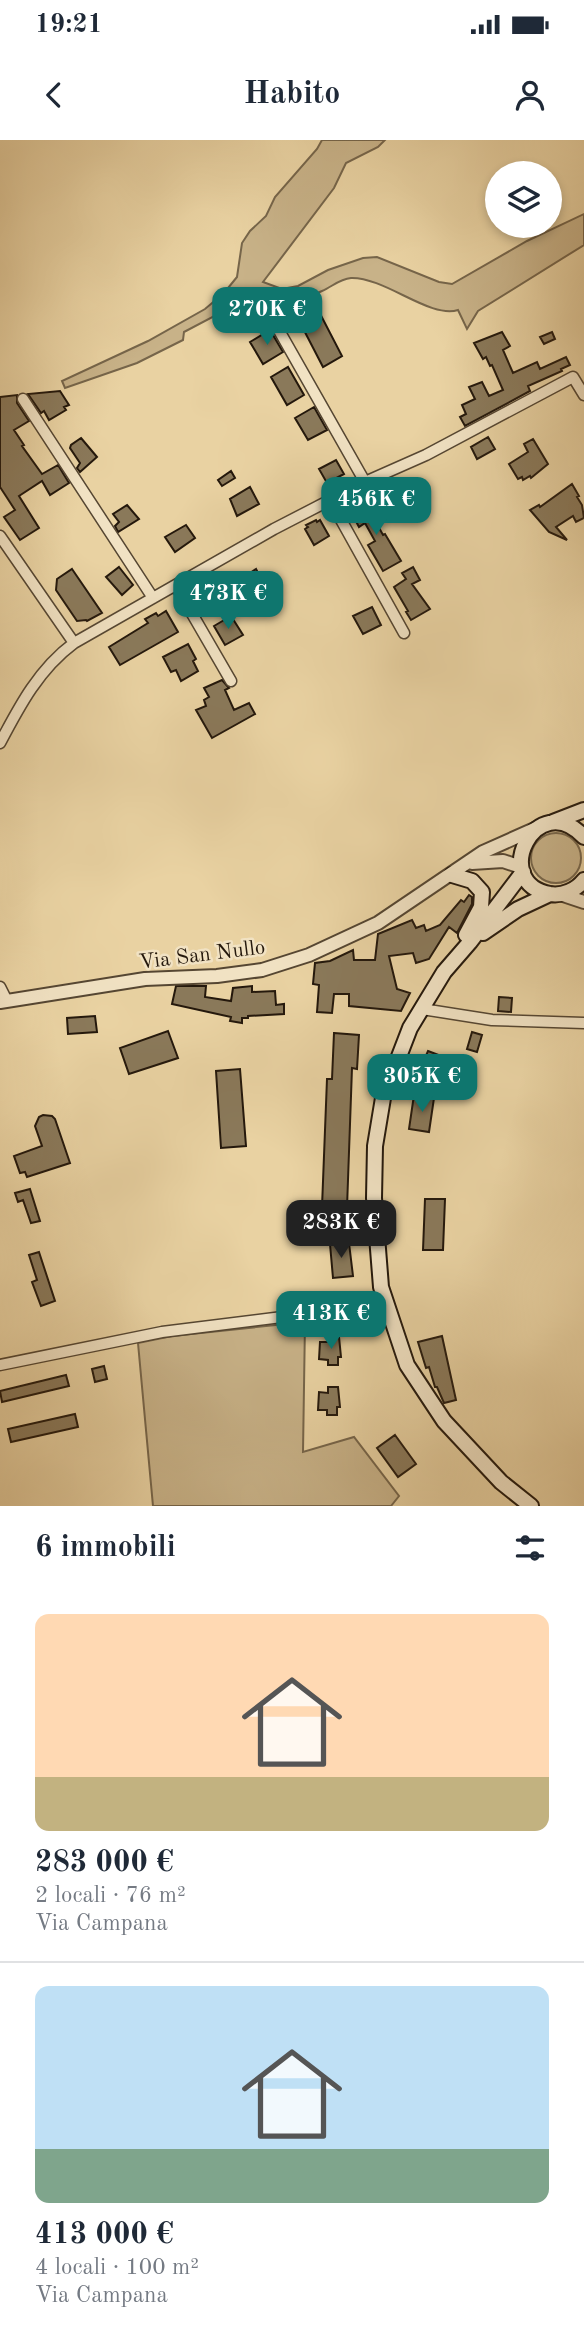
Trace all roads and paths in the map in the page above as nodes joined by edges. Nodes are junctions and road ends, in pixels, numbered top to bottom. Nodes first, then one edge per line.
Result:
1 (264, 304) dead end
2 (584, 395) edge
3 (23, 399) dead end
4 (366, 482) junction
5 (330, 500) junction
6 (0, 536) edge
7 (176, 586) junction
8 (153, 598) junction
9 (404, 633) dead end
10 (74, 643) junction
11 (231, 681) dead end
12 (0, 743) edge
13 (584, 810) edge
14 (543, 826) junction
15 (584, 837) edge
16 (468, 864) junction
17 (522, 870) junction
18 (452, 875) junction
19 (584, 880) edge
20 (555, 894) junction
21 (584, 902) edge
22 (470, 942) junction
23 (444, 972) junction
24 (0, 988) edge
25 (4, 1002) edge
26 (422, 1009) junction
27 (584, 1023) edge
28 (384, 1298) junction
29 (0, 1365) edge
30 (531, 1506) edge

1 - 4 street
2 - 4 street
3 - 8 street
4 - 5 street
5 - 7 street
5 - 9 street
6 - 10 street
7 - 8 street
7 - 11 street
8 - 10 street
10 - 12 street
13 - 14 main road
14 - 15 main road
14 - 16 street, Via San Nullo
14 - 17 main road
16 - 17 street, Via San Nullo
16 - 18 street, Via San Nullo
17 - 20 main road
17 - 22 main road
18 - 23 main road
18 - 25 street, Via San Nullo
19 - 20 main road
20 - 21 street
20 - 22 main road
22 - 23 main road
23 - 26 main road
24 - 25 street
26 - 27 street
26 - 28 main road
28 - 29 street
28 - 30 main road

